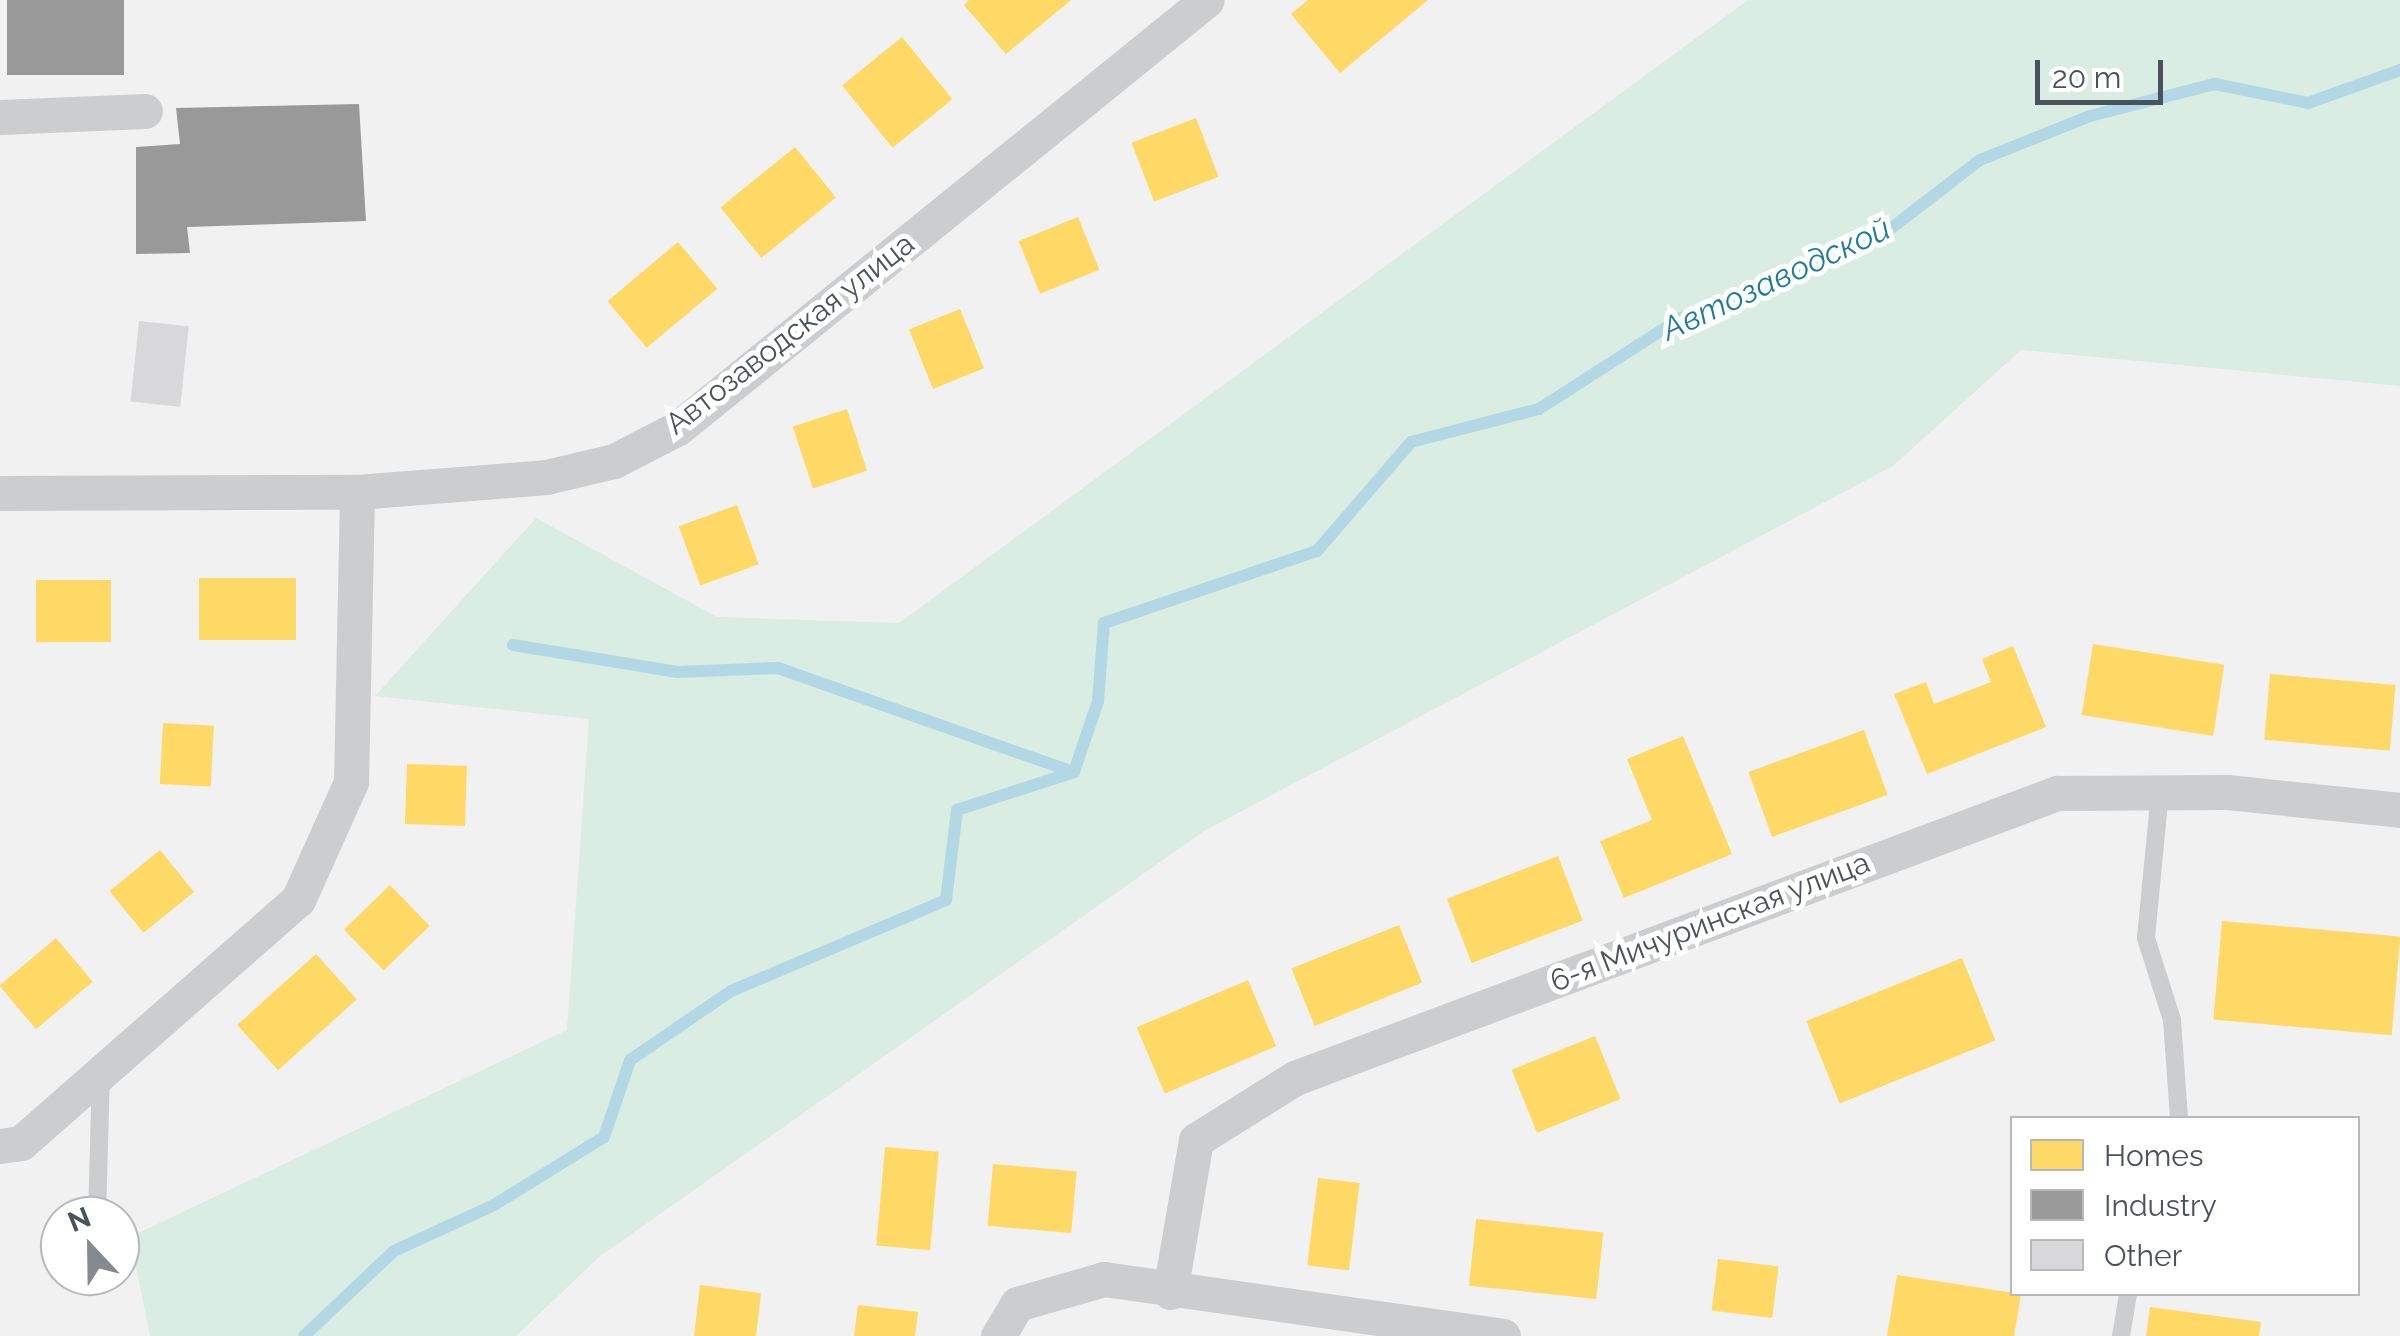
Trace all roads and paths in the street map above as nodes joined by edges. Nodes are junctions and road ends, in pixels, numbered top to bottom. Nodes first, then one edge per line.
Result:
1 (1206, 0) edge
2 (145, 111) dead end
3 (0, 117) edge
4 (356, 492) junction
5 (0, 493) edge
6 (2160, 792) junction
7 (2400, 810) edge
8 (101, 1073) junction
9 (2179, 1116) edge
10 (0, 1146) edge
11 (98, 1196) edge
12 (1170, 1292) junction
13 (2128, 1296) edge
14 (998, 1336) edge
15 (1502, 1336) edge
16 (2121, 1336) edge

1 - 4 street, Автозаводская улица
2 - 3 street
4 - 5 street, Автозаводская улица
4 - 8 street
6 - 7 street, 6-я Мичуринская улица
6 - 9 lane
6 - 12 street, 6-я Мичуринская улица
8 - 10 street
8 - 11 lane
12 - 14 street
12 - 15 street
13 - 16 lane

